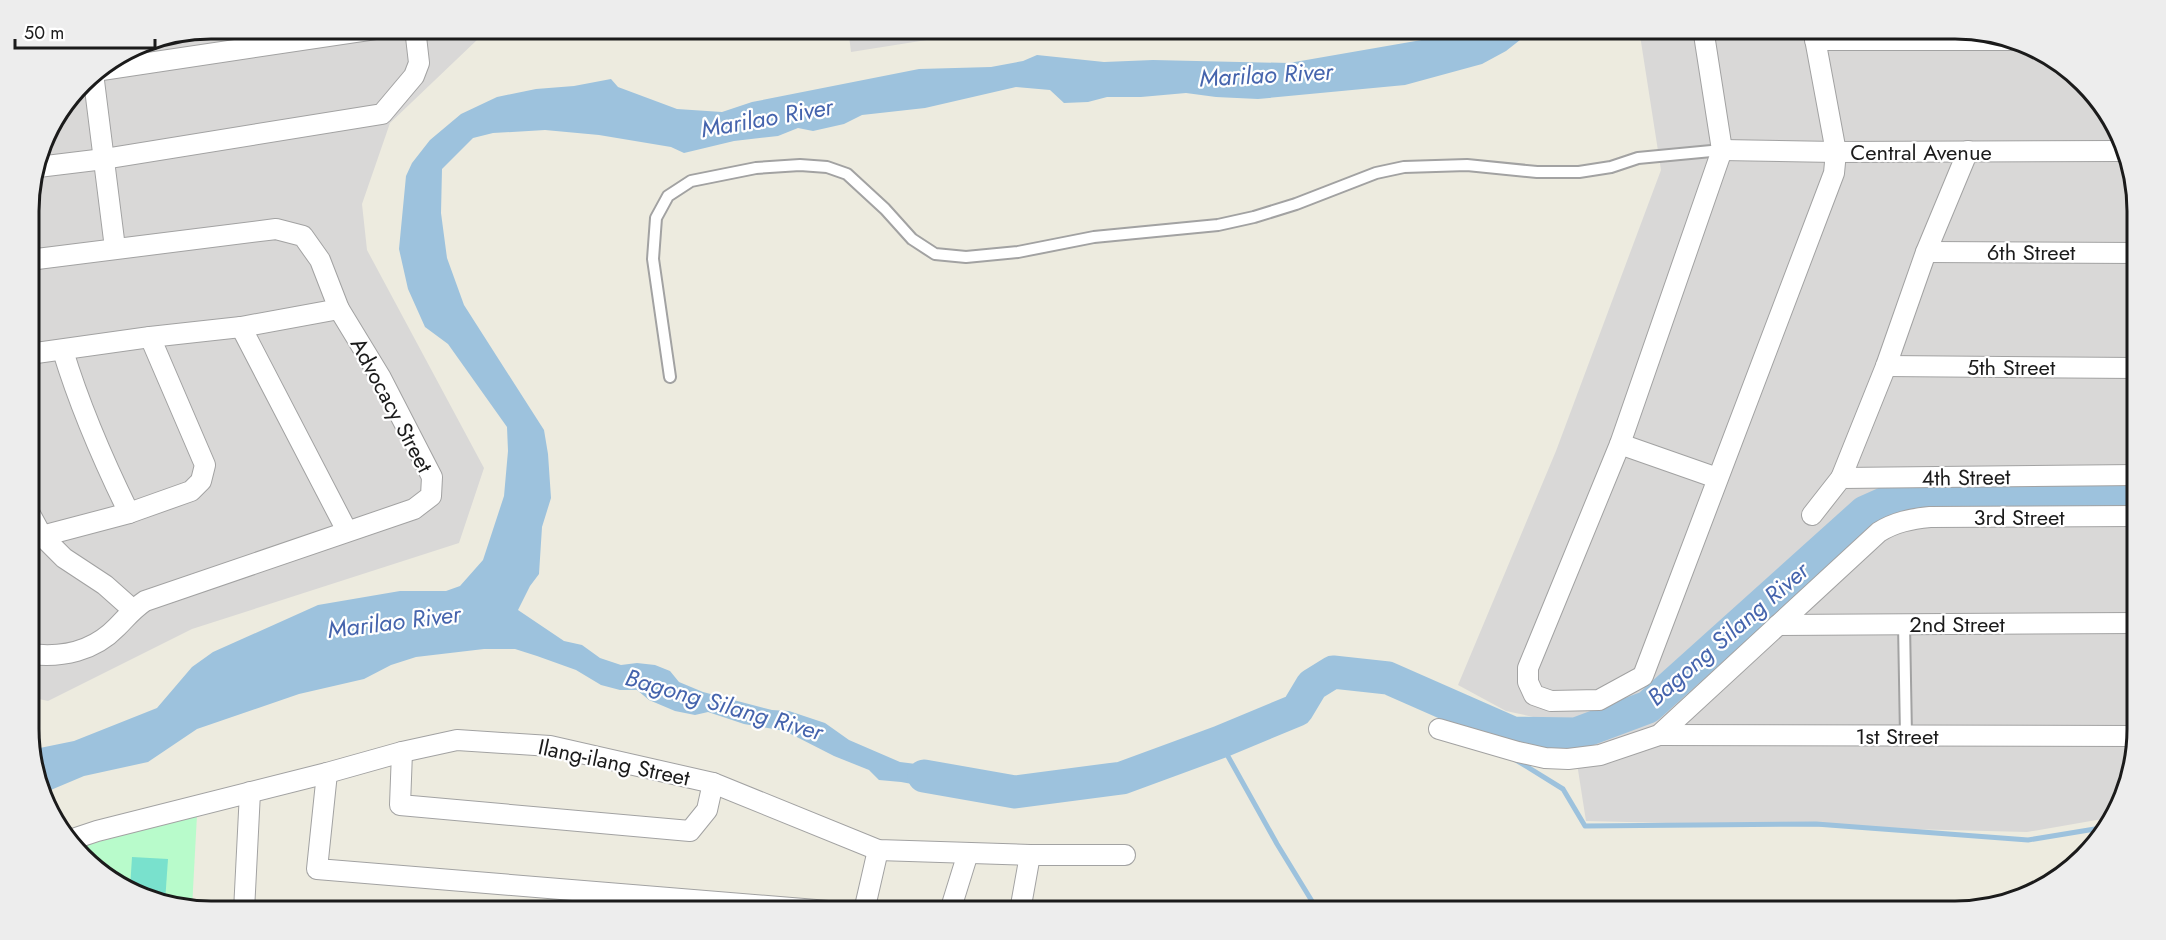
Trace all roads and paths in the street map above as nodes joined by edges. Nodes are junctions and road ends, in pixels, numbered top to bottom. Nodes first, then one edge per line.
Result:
1 (310, 39) edge
2 (416, 39) edge
3 (1705, 39) edge
4 (1815, 39) edge
5 (115, 69) edge
6 (95, 84) edge
7 (1722, 150) junction
8 (1968, 151) junction
9 (2116, 151) edge
10 (1836, 152) junction
11 (104, 159) junction
12 (45, 166) edge
13 (115, 248) junction
14 (1926, 252) junction
15 (2127, 253) edge
16 (39, 259) edge
17 (339, 309) junction
18 (241, 327) junction
19 (150, 337) junction
20 (63, 351) junction
21 (39, 353) edge
22 (1886, 366) junction
23 (2127, 368) edge
24 (670, 376) dead end
25 (1620, 444) junction
26 (2127, 475) edge
27 (1717, 478) junction
28 (1841, 478) junction
29 (129, 513) junction
30 (1812, 515) dead end
31 (2127, 516) edge
32 (39, 530) edge
33 (347, 531) junction
34 (42, 536) junction
35 (132, 609) junction
36 (2127, 623) edge
37 (1905, 624) junction
38 (1778, 625) junction
39 (39, 655) edge
40 (1438, 729) dead end
41 (1659, 735) junction
42 (1906, 736) junction
43 (2127, 736) edge
44 (402, 752) junction
45 (327, 773) junction
46 (713, 783) junction
47 (250, 792) junction
48 (78, 837) edge
49 (878, 850) junction
50 (968, 853) junction
51 (1030, 855) junction
52 (1125, 855) dead end
53 (245, 901) edge
54 (706, 901) edge
55 (866, 901) edge
56 (953, 901) edge
57 (1022, 901) edge

1 - 5 street
2 - 11 street
3 - 7 street
4 - 10 street
6 - 11 street
7 - 10 street, Central Avenue
7 - 24 lane
7 - 25 street
8 - 9 street, Central Avenue
8 - 10 street, Central Avenue
8 - 14 street
10 - 27 street
11 - 12 street
11 - 13 street
13 - 16 street, Advocacy Street
13 - 17 street, Advocacy Street
14 - 15 street, 6th Street
14 - 22 street
17 - 18 street
17 - 33 street, Advocacy Street
18 - 19 street
18 - 33 street
19 - 20 street
19 - 29 street
20 - 21 street
20 - 29 street
22 - 23 street, 5th Street
22 - 28 street
25 - 27 street
25 - 27 street
26 - 28 street, 4th Street
28 - 30 street
29 - 34 street
31 - 38 street, 3rd Street
32 - 34 street
33 - 35 street, Advocacy Street
34 - 35 street
35 - 39 street, Advocacy Street
36 - 37 street, 2nd Street
37 - 38 street, 2nd Street
37 - 42 lane
38 - 41 street
40 - 41 street
41 - 42 street, 1st Street
42 - 43 street, 1st Street
44 - 45 street, Ilang-ilang Street
44 - 46 street, Ilang-ilang Street
44 - 46 street
45 - 47 street, Ilang-ilang Street
45 - 54 street
46 - 49 street, Ilang-ilang Street
47 - 48 street, Ilang-ilang Street
47 - 53 street
49 - 50 street, Ilang-ilang Street
49 - 55 street
50 - 51 street, Ilang-ilang Street
50 - 56 street
51 - 52 street, Ilang-ilang Street
51 - 57 street

